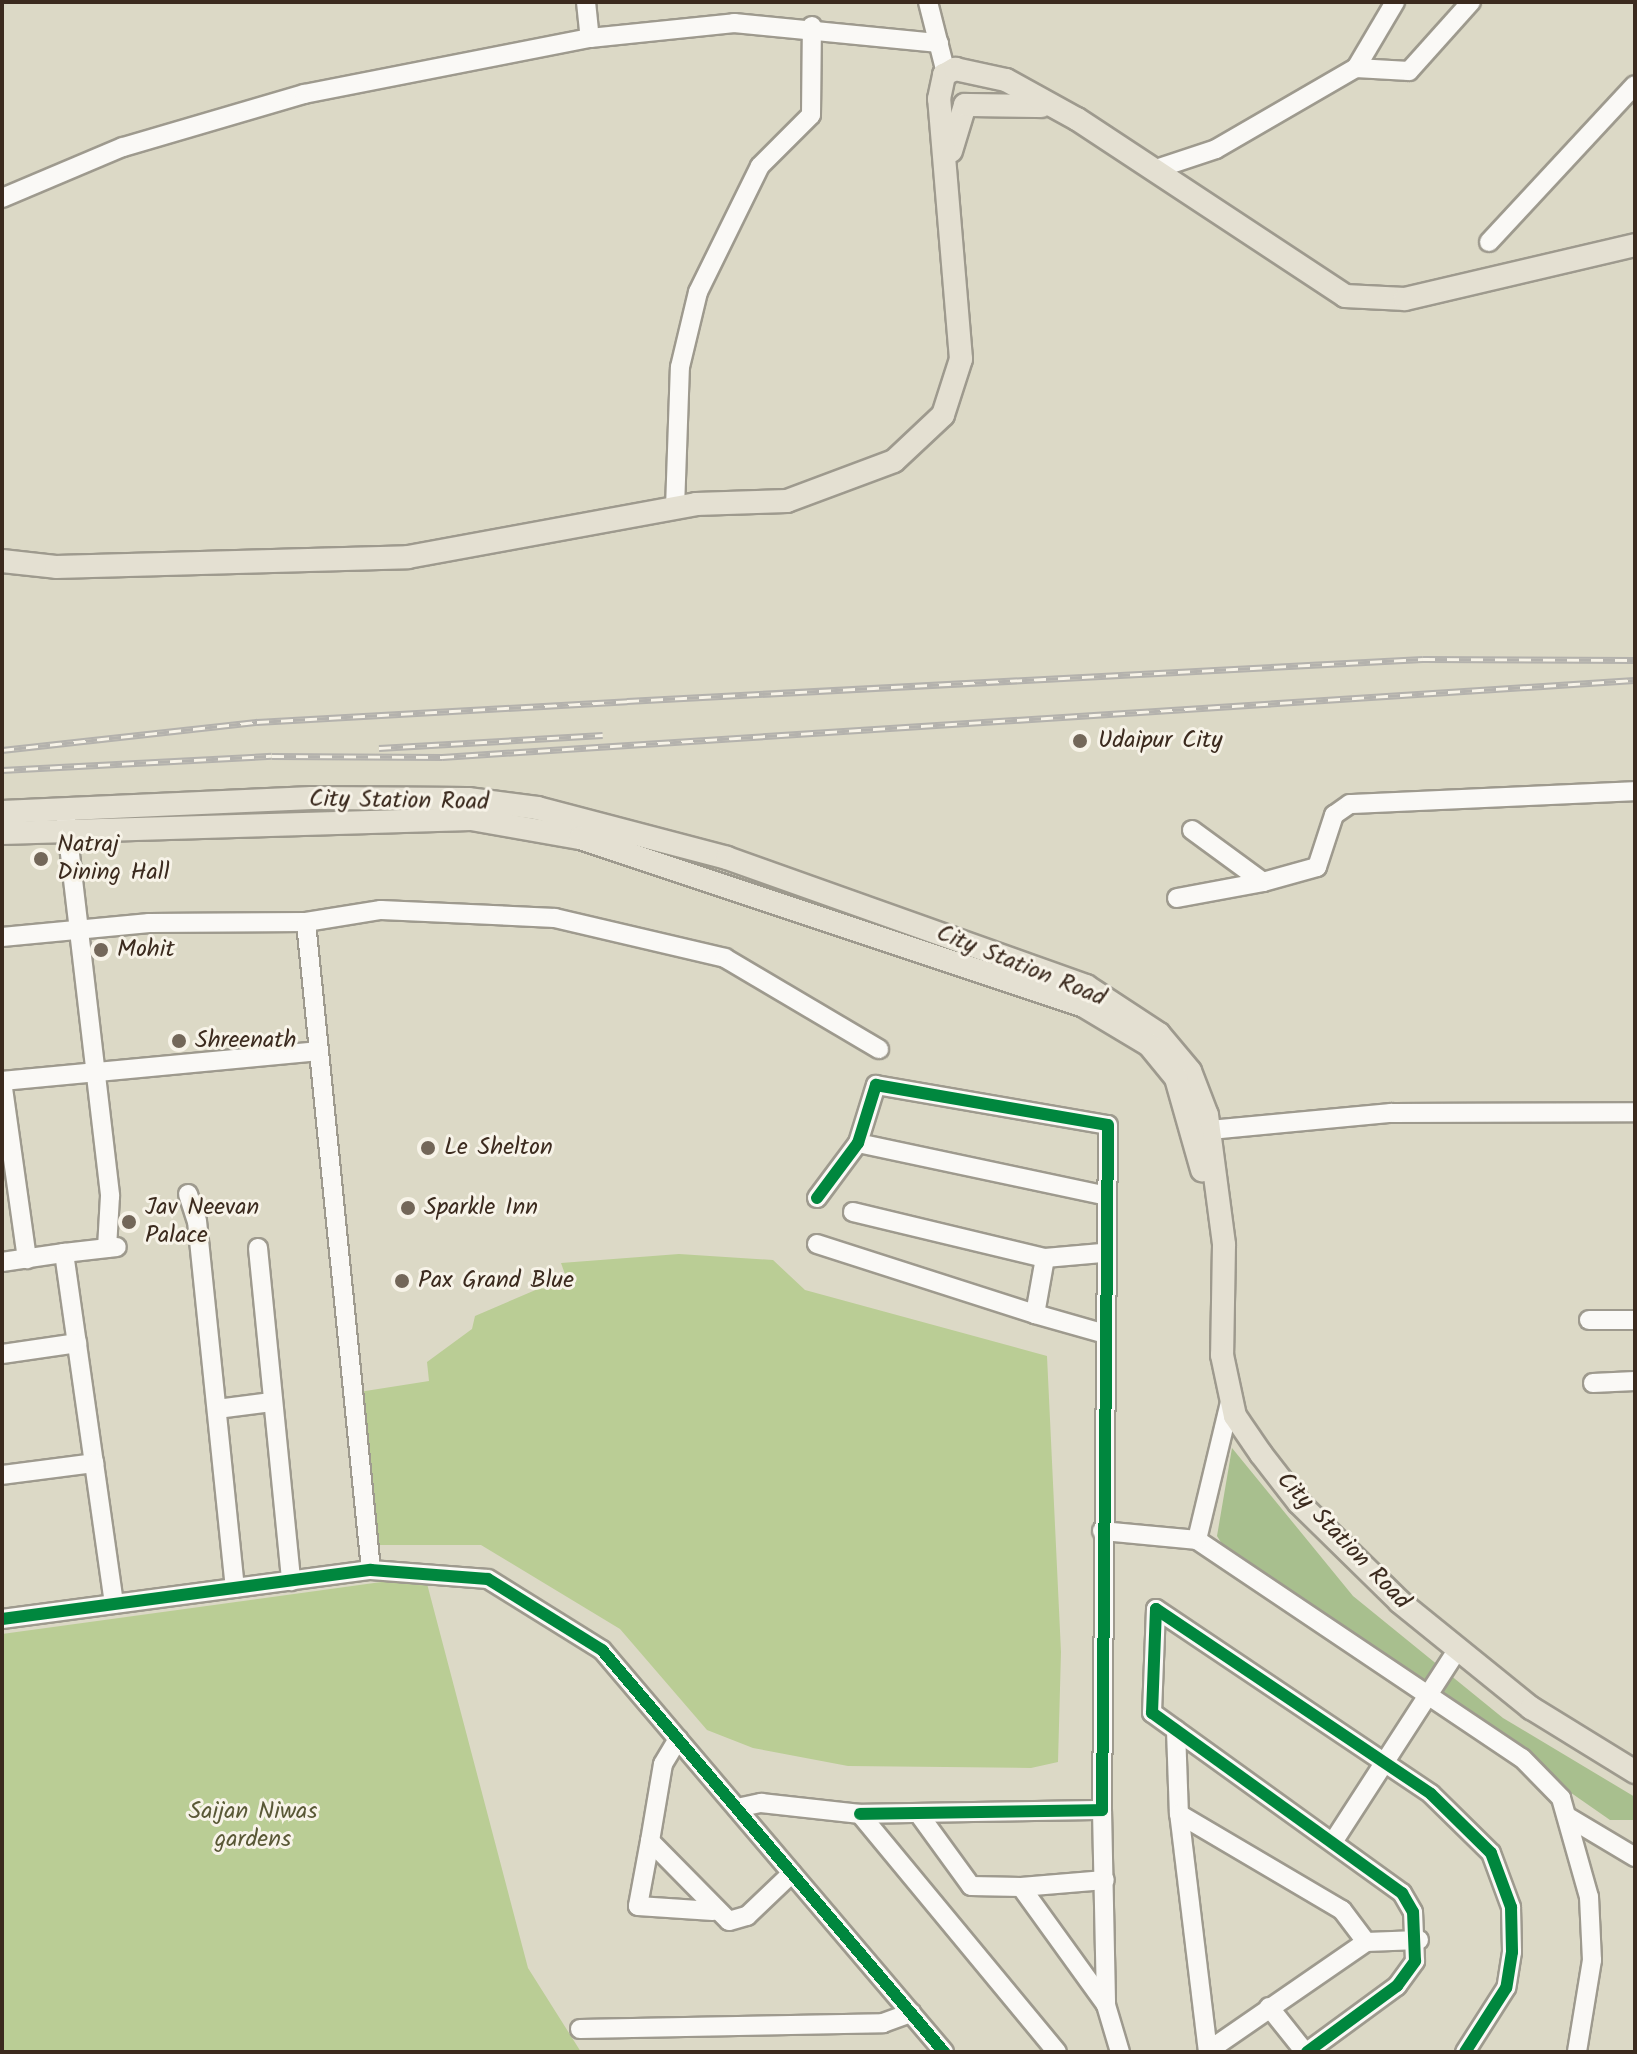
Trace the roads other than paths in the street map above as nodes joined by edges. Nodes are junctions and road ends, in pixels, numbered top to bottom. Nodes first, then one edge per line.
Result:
1 (586, 2) edge
2 (929, 2) edge
3 (941, 2) edge
4 (1395, 2) edge
5 (1471, 2) edge
6 (812, 26) junction
7 (590, 38) junction
8 (939, 43) junction
9 (1356, 68) junction
10 (946, 73) junction
11 (1635, 85) edge
12 (965, 105) junction
13 (1057, 109) junction
14 (1153, 170) junction
15 (947, 184) junction
16 (2, 198) edge
17 (1489, 242) dead end
18 (1635, 245) edge
19 (675, 508) junction
20 (2, 561) edge
21 (1635, 791) edge
22 (2, 812) edge
23 (66, 820) junction
24 (1192, 830) dead end
25 (2, 833) edge
26 (1263, 882) junction
27 (1177, 898) dead end
28 (306, 922) junction
29 (78, 927) junction
30 (2, 937) edge
31 (879, 1049) dead end
32 (319, 1051) junction
33 (95, 1072) junction
34 (2, 1081) edge
35 (1635, 1112) edge
36 (1210, 1130) junction
37 (858, 1143) junction
38 (7, 1153) edge
39 (188, 1194) dead end
40 (1102, 1195) junction
41 (817, 1198) dead end
42 (853, 1212) dead end
43 (817, 1244) dead end
44 (258, 1248) dead end
45 (64, 1253) junction
46 (1102, 1253) junction
47 (1045, 1258) junction
48 (27, 1259) junction
49 (2, 1262) edge
50 (1035, 1314) junction
51 (1589, 1320) dead end
52 (1635, 1320) edge
53 (1102, 1333) junction
54 (77, 1343) junction
55 (2, 1354) edge
56 (1635, 1381) edge
57 (1593, 1383) dead end
58 (1231, 1398) junction
59 (272, 1402) junction
60 (217, 1409) junction
61 (1225, 1421) junction
62 (94, 1463) junction
63 (2, 1475) edge
64 (1102, 1531) junction
65 (1197, 1540) junction
66 (371, 1570) junction
67 (291, 1581) junction
68 (235, 1588) junction
69 (114, 1604) junction
70 (2, 1619) edge
71 (1454, 1656) junction
72 (1432, 1699) junction
73 (1176, 1730) junction
74 (678, 1739) junction
75 (1387, 1764) junction
76 (1635, 1772) edge
77 (1635, 1789) edge
78 (737, 1808) junction
79 (1102, 1810) junction
80 (918, 1813) junction
81 (860, 1814) junction
82 (1179, 1814) junction
83 (1568, 1817) junction
84 (650, 1841) junction
85 (1333, 1842) junction
86 (1635, 1857) edge
87 (792, 1873) junction
88 (1105, 1880) junction
89 (1021, 1887) junction
90 (713, 1911) junction
91 (1419, 1940) junction
92 (1366, 1942) junction
93 (1106, 2005) junction
94 (1269, 2007) junction
95 (911, 2013) junction
96 (580, 2029) dead end
97 (944, 2052) edge
98 (1057, 2052) edge
99 (1120, 2052) edge
100 (1208, 2052) edge
101 (1306, 2052) edge
102 (1465, 2052) edge
103 (1577, 2052) edge

1 - 7 street
2 - 3 street
2 - 8 street
4 - 9 street
5 - 9 street
6 - 7 street
6 - 8 street
6 - 19 street
7 - 16 street
8 - 10 street
9 - 14 street
10 - 12 main road
10 - 13 main road
10 - 15 main road
11 - 17 street
12 - 13 main road
12 - 15 main road
13 - 14 main road
14 - 18 main road
15 - 19 main road
19 - 20 main road
21 - 26 street
22 - 23 main road, City Station Road
23 - 25 main road, City Station Road
23 - 29 street
23 - 36 main road, City Station Road
23 - 61 main road, City Station Road
24 - 26 street
26 - 27 street
28 - 29 street
28 - 31 street
28 - 32 street
29 - 30 street
29 - 33 street
32 - 33 street
32 - 66 street
33 - 34 street
33 - 45 street
34 - 38 street
35 - 36 street
36 - 58 main road, City Station Road
37 - 40 street
37 - 40 street
37 - 41 street
38 - 48 street
39 - 60 street
40 - 46 street
42 - 47 street
43 - 50 street
44 - 59 street
45 - 48 street
45 - 54 street
46 - 47 street
46 - 53 street
47 - 50 street
48 - 49 street
50 - 53 street
51 - 52 street
53 - 64 street
54 - 55 street
54 - 62 street
56 - 57 street
58 - 61 street
58 - 71 main road, City Station Road
59 - 60 street
59 - 67 street
60 - 68 street
61 - 65 street
61 - 71 main road, City Station Road
62 - 63 street
62 - 69 street
64 - 65 street
64 - 79 street
65 - 72 street
66 - 67 street
66 - 74 street
67 - 68 street
68 - 69 street
69 - 70 street
71 - 72 street
71 - 76 main road, City Station Road
71 - 77 main road, City Station Road
72 - 75 street
72 - 83 street
73 - 75 street
73 - 82 street
73 - 85 street
74 - 78 street
74 - 84 street
75 - 85 street
75 - 102 street
78 - 81 street
78 - 87 street
79 - 80 street
79 - 88 street
80 - 81 street
80 - 89 street
81 - 98 street
82 - 92 street
82 - 100 street
83 - 86 street
83 - 103 street
84 - 90 street
84 - 90 street
85 - 91 street
87 - 90 street
87 - 95 street
88 - 89 street
88 - 93 street
89 - 93 street
91 - 92 street
91 - 101 street
92 - 94 street
93 - 99 street
94 - 100 street
94 - 101 street
95 - 96 street
95 - 97 street

